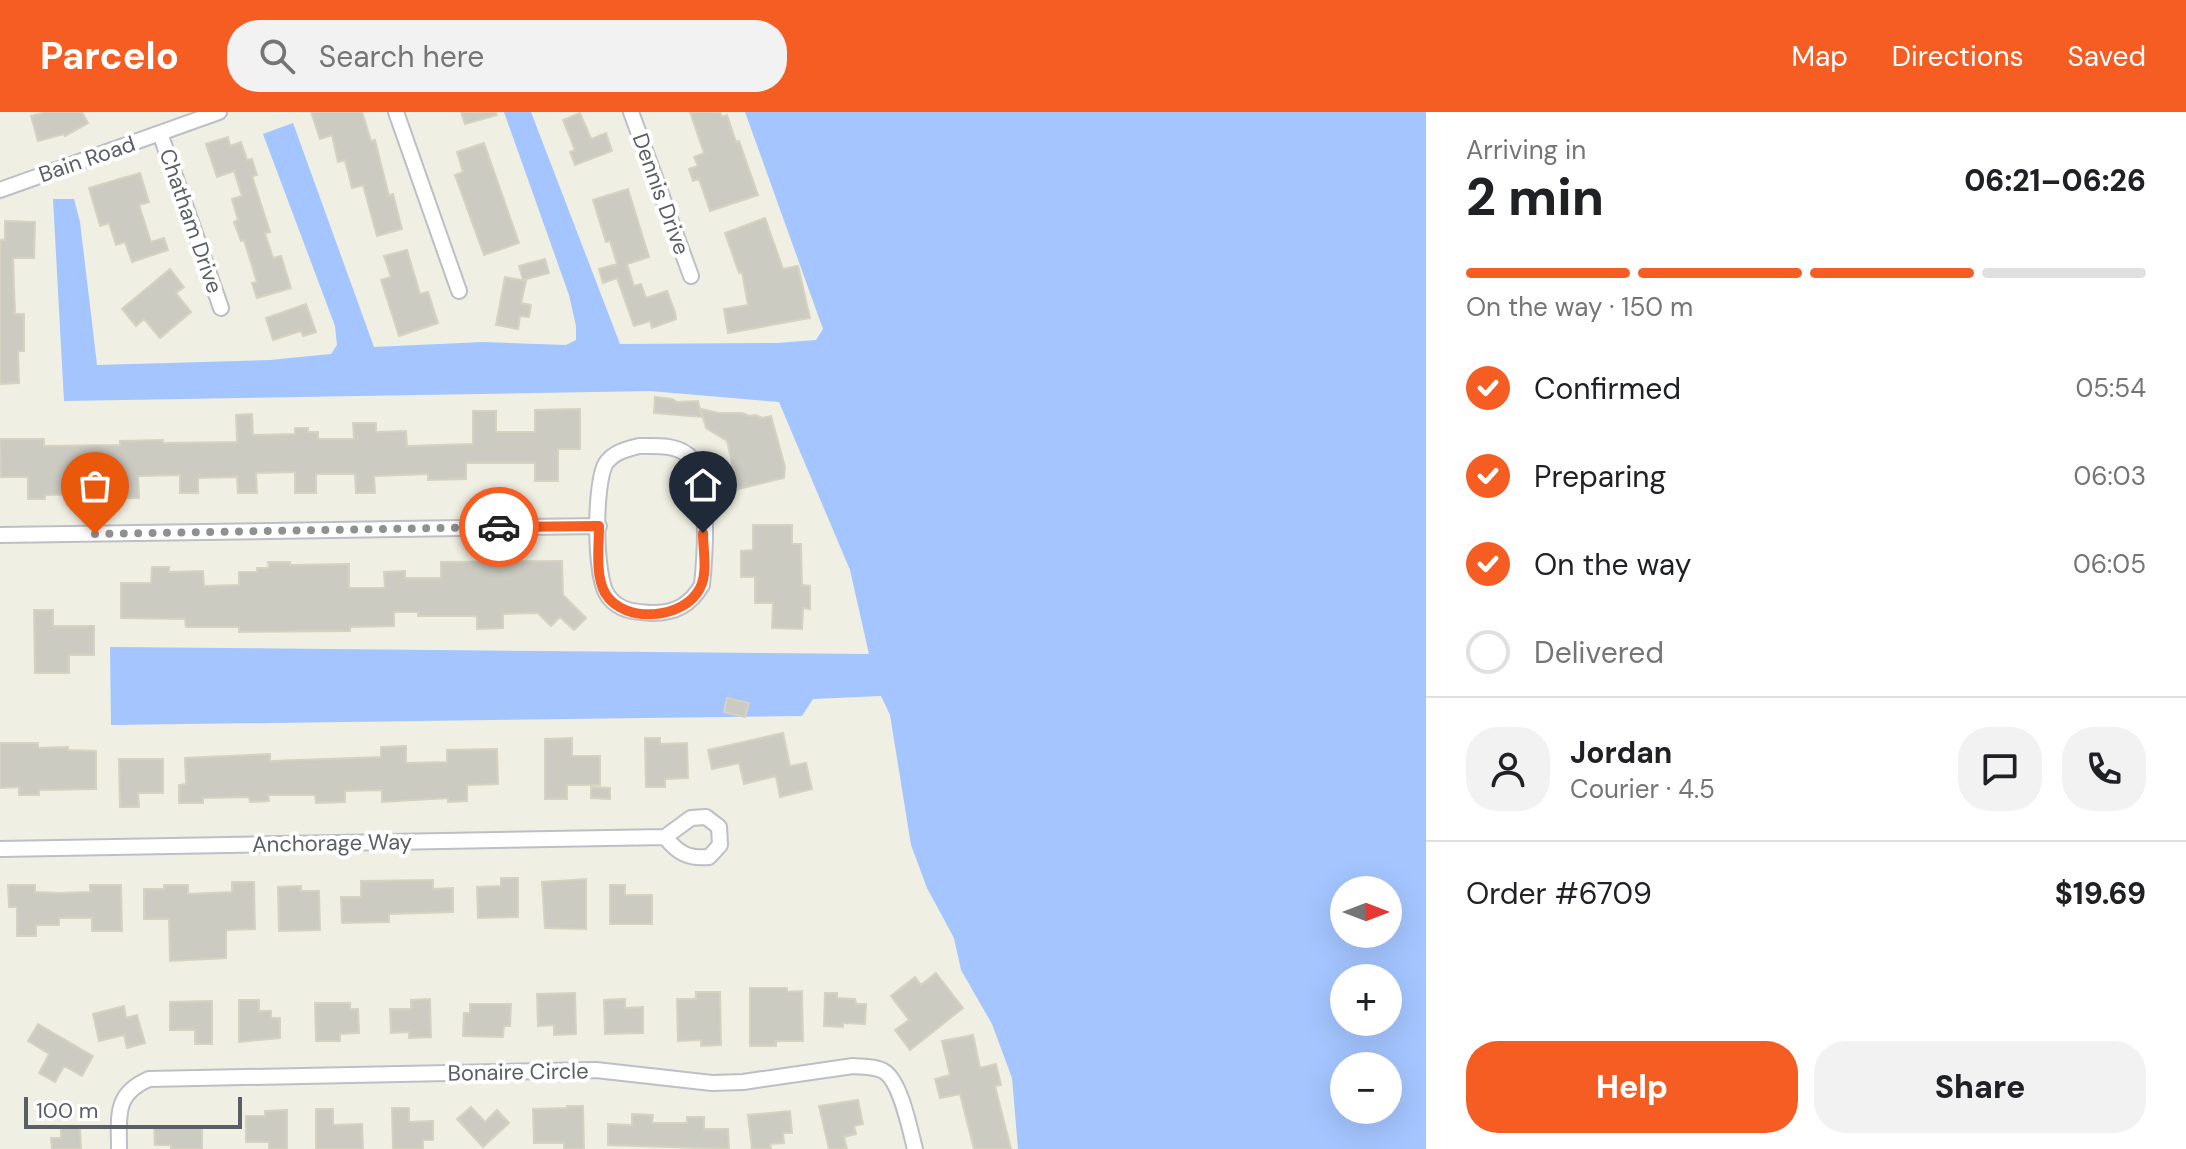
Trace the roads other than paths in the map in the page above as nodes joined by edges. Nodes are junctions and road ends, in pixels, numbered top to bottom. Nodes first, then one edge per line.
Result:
1 (219, 112) edge
2 (396, 112) edge
3 (631, 112) edge
4 (160, 133) junction
5 (0, 190) edge
6 (691, 276) dead end
7 (459, 291) dead end
8 (221, 308) dead end
9 (599, 526) junction
10 (0, 535) edge
11 (665, 837) dead end
12 (0, 849) edge
13 (119, 1149) edge
14 (915, 1149) edge

1 - 4 street, Bain Road
2 - 7 street
3 - 6 street, Dennis Drive
4 - 5 street, Bain Road
4 - 8 street, Chatham Drive
9 - 9 street
9 - 10 street
11 - 12 street, Anchorage Way
13 - 14 street, Bonaire Circle

